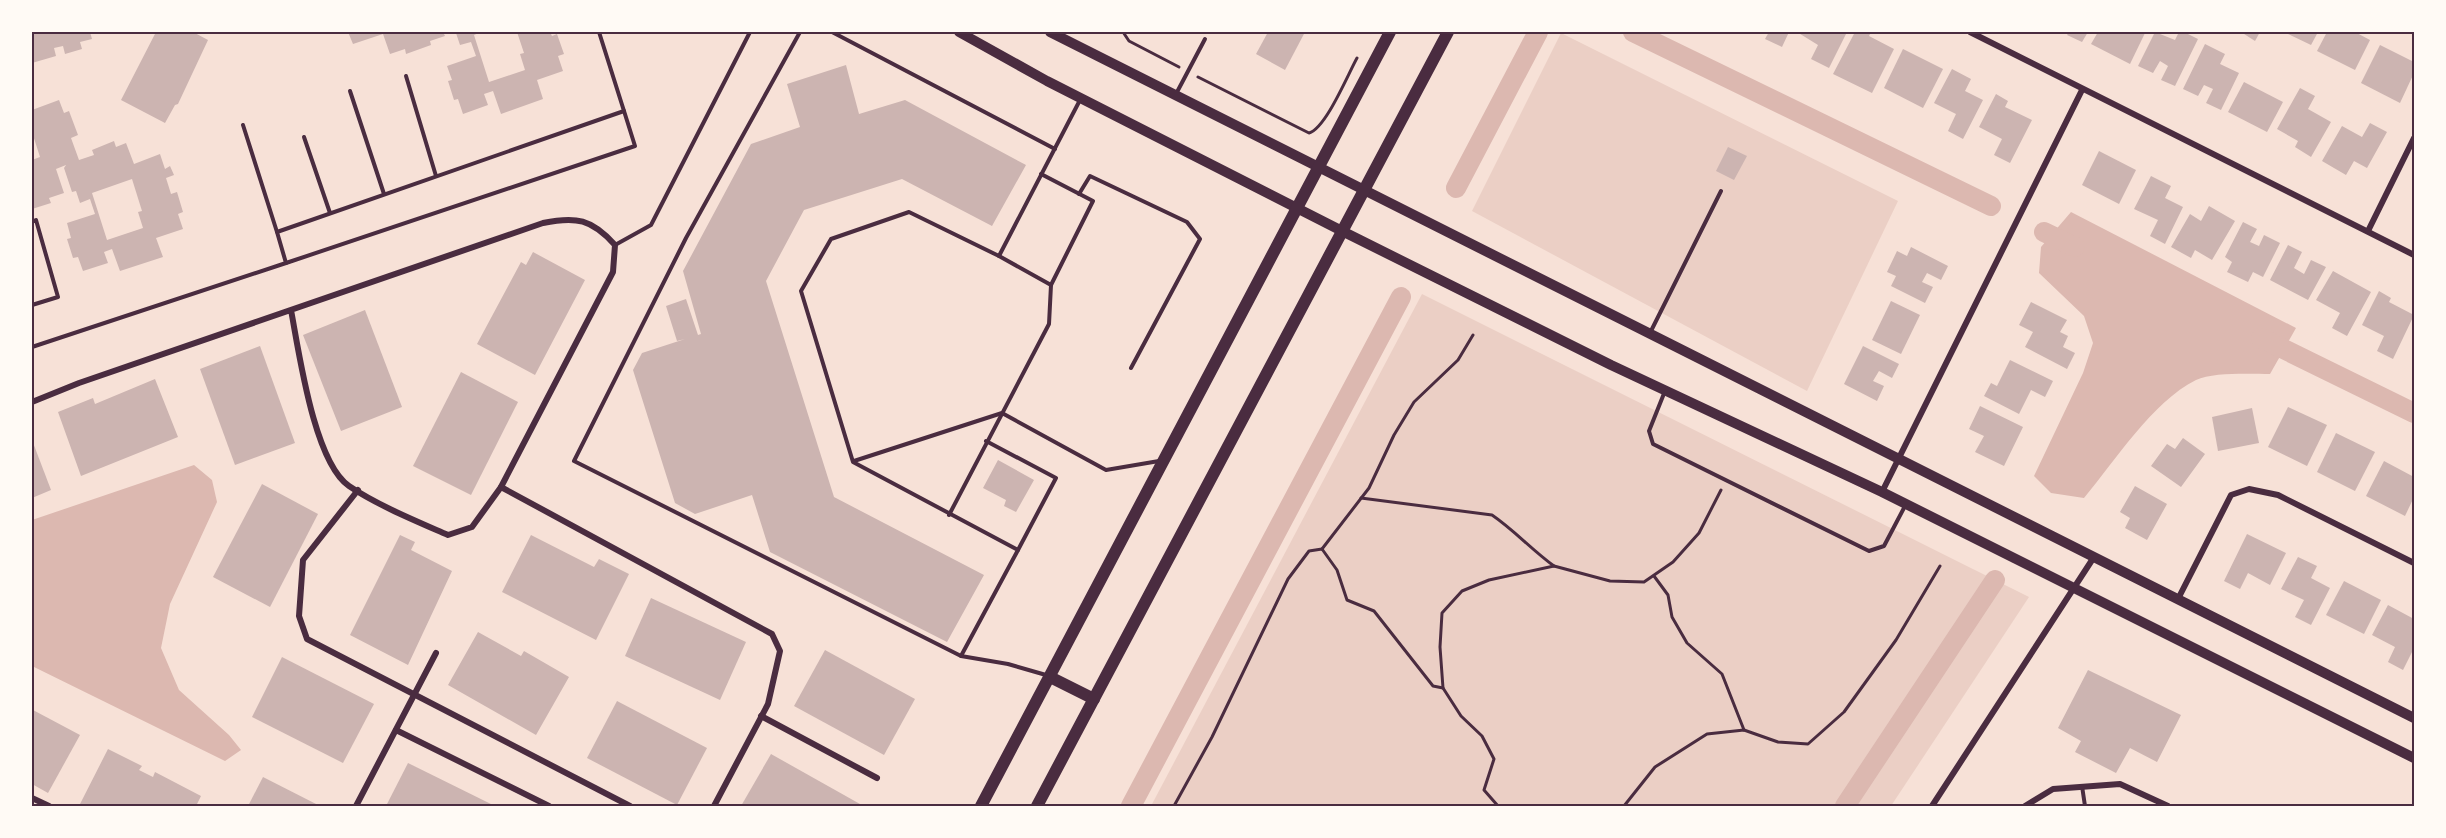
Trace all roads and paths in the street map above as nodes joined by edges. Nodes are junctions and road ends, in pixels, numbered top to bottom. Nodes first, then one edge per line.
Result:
1 (599, 32) edge
2 (750, 32) edge
3 (800, 32) edge
4 (832, 32) edge
5 (959, 32) edge
6 (1050, 32) edge
7 (1123, 32) edge
8 (1390, 32) edge
9 (1448, 32) edge
10 (1970, 32) edge
11 (1205, 39) dead end
12 (1360, 51) dead end
13 (1188, 72) junction
14 (406, 76) dead end
15 (2082, 90) junction
16 (350, 91) dead end
17 (1175, 95) junction
18 (1081, 98) junction
19 (624, 111) junction
20 (243, 124) dead end
21 (304, 137) dead end
22 (2415, 138) edge
23 (1055, 149) junction
24 (1320, 168) junction
25 (1041, 174) junction
26 (436, 176) junction
27 (1364, 190) junction
28 (1721, 190) dead end
29 (384, 194) junction
30 (1080, 194) junction
31 (1298, 209) junction
32 (330, 213) junction
33 (32, 222) edge
34 (1342, 231) junction
35 (2368, 231) junction
36 (277, 232) junction
37 (615, 245) junction
38 (2415, 255) edge
39 (999, 256) junction
40 (286, 262) junction
41 (1051, 285) junction
42 (32, 305) edge
43 (291, 310) junction
44 (1649, 334) junction
45 (1473, 335) dead end
46 (32, 347) edge
47 (1131, 368) dead end
48 (1666, 391) junction
49 (32, 402) edge
50 (1002, 412) junction
51 (986, 441) junction
52 (1899, 459) junction
53 (1165, 460) junction
54 (853, 462) junction
55 (1726, 480) junction
56 (501, 488) junction
57 (358, 490) junction
58 (1882, 492) junction
59 (1361, 498) junction
60 (1906, 504) junction
61 (949, 515) junction
62 (1322, 549) junction
63 (1018, 550) junction
64 (2094, 557) junction
65 (2415, 563) edge
66 (1554, 566) junction
67 (1940, 566) dead end
68 (1654, 576) junction
69 (2076, 588) junction
70 (2178, 599) junction
71 (436, 653) dead end
72 (962, 656) junction
73 (1050, 676) junction
74 (1443, 688) junction
75 (414, 696) junction
76 (1094, 699) junction
77 (761, 716) junction
78 (2415, 718) edge
79 (396, 730) junction
80 (1744, 730) junction
81 (2415, 758) edge
82 (877, 778) dead end
83 (2082, 785) junction
84 (32, 798) edge
85 (49, 807) edge
86 (356, 807) edge
87 (549, 807) edge
88 (630, 807) edge
89 (714, 807) edge
90 (981, 807) edge
91 (1037, 807) edge
92 (1174, 807) edge
93 (1498, 807) edge
94 (1624, 807) edge
95 (1932, 807) edge
96 (2025, 807) edge
97 (2085, 807) edge
98 (2168, 807) edge

1 - 19 lane
2 - 37 lane
3 - 72 lane
4 - 23 lane
5 - 18 street
6 - 17 street
7 - 13 path
8 - 24 main road
9 - 27 main road
10 - 15 street
11 - 13 lane
12 - 13 path
13 - 17 lane
14 - 26 lane
15 - 35 street
15 - 52 street
16 - 29 lane
17 - 24 street
18 - 23 lane
18 - 31 street
19 - 26 lane
19 - 40 lane
20 - 36 lane
21 - 32 lane
22 - 35 street
23 - 25 lane
24 - 27 street
24 - 31 main road
25 - 30 lane
25 - 39 lane
26 - 29 lane
27 - 34 main road
27 - 44 street
28 - 44 lane
29 - 32 lane
30 - 41 lane
30 - 47 lane
31 - 34 street
31 - 53 main road
32 - 36 lane
33 - 42 lane
34 - 48 street
34 - 76 main road
35 - 38 street
36 - 40 lane
37 - 43 street
37 - 56 street
39 - 41 lane
39 - 54 lane
40 - 46 lane
41 - 50 lane
43 - 49 street
43 - 57 street
44 - 52 street
45 - 59 path
48 - 55 lane
48 - 58 street
50 - 51 lane
50 - 53 lane
50 - 54 lane
51 - 61 lane
51 - 63 lane
52 - 58 street
52 - 64 street
53 - 73 main road
54 - 61 lane
55 - 60 lane
55 - 68 path
56 - 57 street
56 - 77 street
57 - 75 street
58 - 60 street
59 - 62 path
59 - 66 path
60 - 69 street
61 - 63 lane
62 - 74 path
62 - 92 path
63 - 72 lane
64 - 69 street
64 - 70 street
65 - 70 street
66 - 68 path
66 - 74 path
67 - 80 path
68 - 80 path
69 - 81 street
69 - 95 street
70 - 78 street
71 - 75 street
72 - 73 lane
73 - 76 main road
73 - 90 main road
74 - 93 path
75 - 79 street
75 - 88 street
76 - 91 main road
77 - 82 street
77 - 89 street
79 - 86 street
79 - 87 street
80 - 94 path
83 - 96 street
83 - 97 lane
83 - 98 street
84 - 85 street

